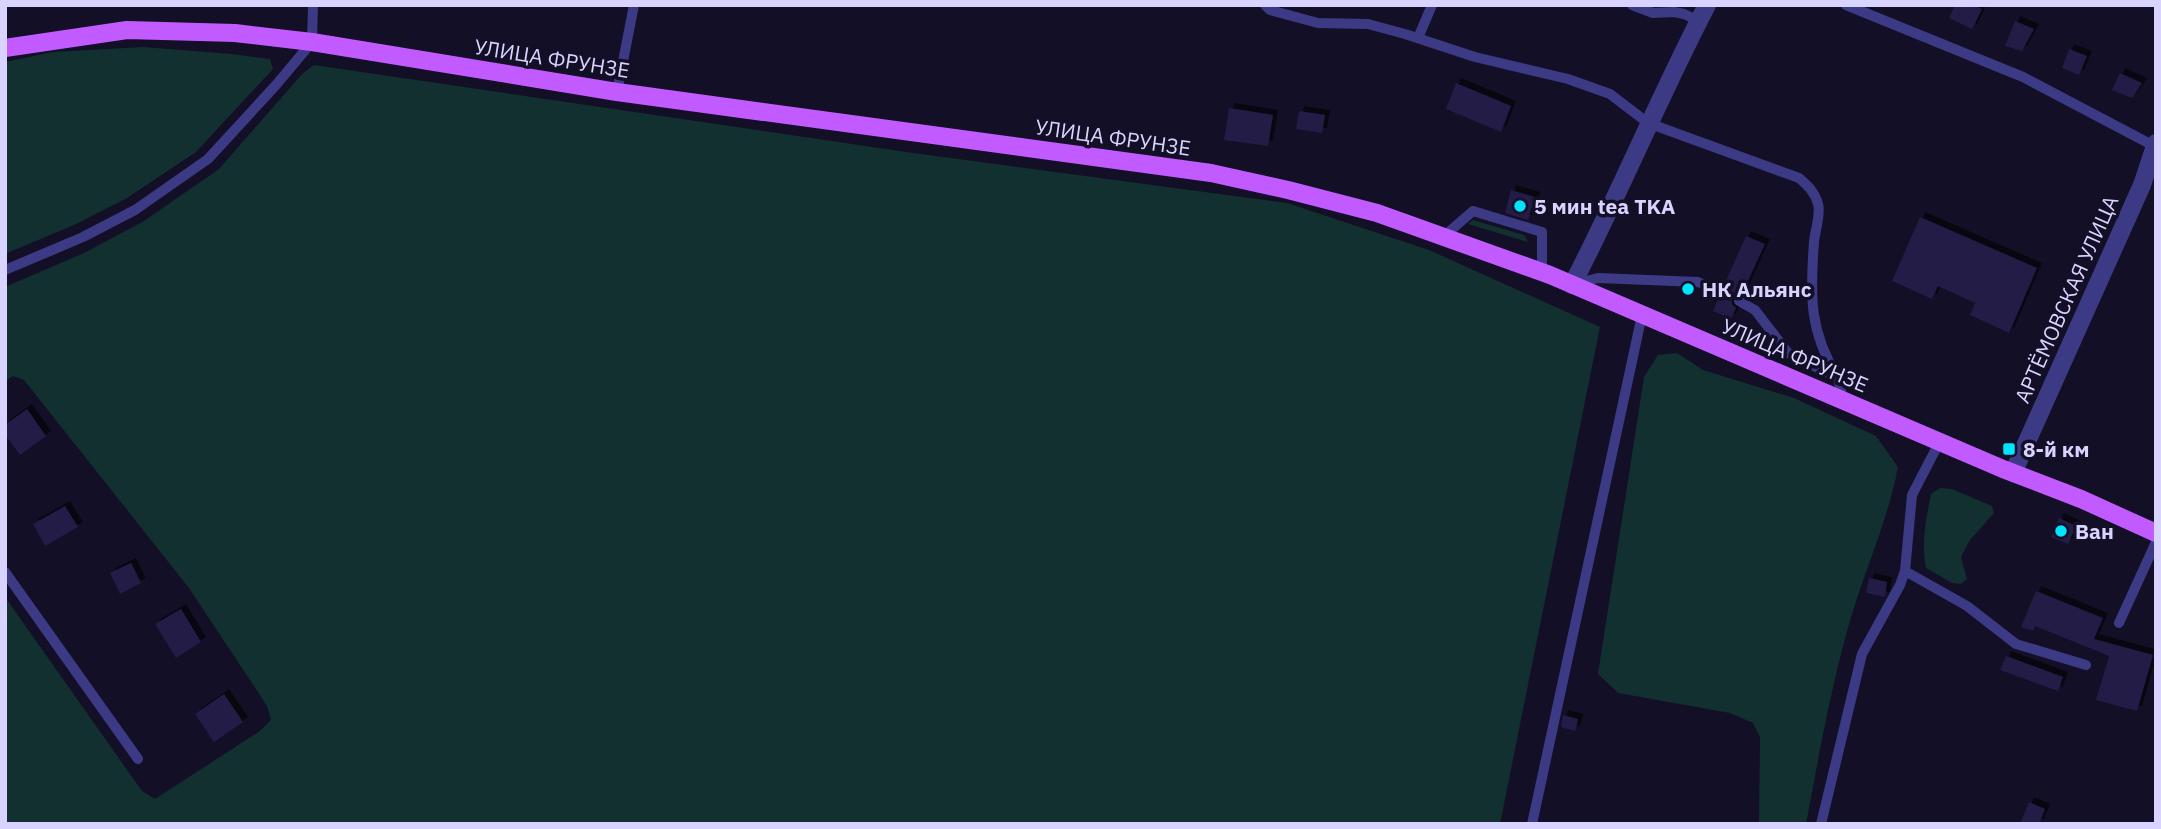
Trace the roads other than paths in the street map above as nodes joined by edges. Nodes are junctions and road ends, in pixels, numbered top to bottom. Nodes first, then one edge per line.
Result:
1 (313, 5) edge
2 (634, 5) edge
3 (1265, 5) edge
4 (1432, 5) edge
5 (1632, 5) edge
6 (1846, 5) edge
7 (1703, 13) edge
8 (1418, 38) junction
9 (312, 42) junction
10 (5, 48) edge
11 (617, 92) junction
12 (1648, 123) junction
13 (2155, 144) edge
14 (1443, 236) junction
15 (5, 270) edge
16 (1542, 272) junction
17 (1572, 285) junction
18 (1721, 292) dead end
19 (1739, 301) dead end
20 (1642, 315) junction
21 (1838, 378) junction
22 (1843, 401) junction
23 (1940, 440) junction
24 (2013, 473) junction
25 (2156, 533) edge
26 (2156, 542) edge
27 (2153, 559) edge
28 (1905, 571) junction
29 (5, 572) edge
30 (2119, 623) dead end
31 (2086, 665) dead end
32 (138, 759) dead end
33 (1532, 824) edge
34 (1821, 824) edge

1 - 9 lane
2 - 11 lane
3 - 8 lane
4 - 8 lane
5 - 7 lane
6 - 13 lane
7 - 12 street
8 - 12 lane
9 - 10 main road, УЛИЦА ФРУНЗЕ
9 - 11 main road, УЛИЦА ФРУНЗЕ
9 - 15 lane
11 - 14 main road, УЛИЦА ФРУНЗЕ
12 - 17 street
12 - 21 lane
13 - 24 street, АРТЁМОВСКАЯ УЛИЦА
14 - 16 main road, УЛИЦА ФРУНЗЕ
14 - 16 lane
16 - 17 main road, УЛИЦА ФРУНЗЕ
17 - 18 lane
17 - 20 main road, УЛИЦА ФРУНЗЕ
19 - 21 lane
20 - 22 main road, УЛИЦА ФРУНЗЕ
20 - 33 lane
21 - 22 lane
22 - 23 main road, УЛИЦА ФРУНЗЕ
23 - 24 main road, УЛИЦА ФРУНЗЕ
23 - 28 lane
24 - 25 main road, УЛИЦА ФРУНЗЕ
26 - 27 lane
27 - 30 lane
28 - 31 lane
28 - 34 lane
29 - 32 lane

